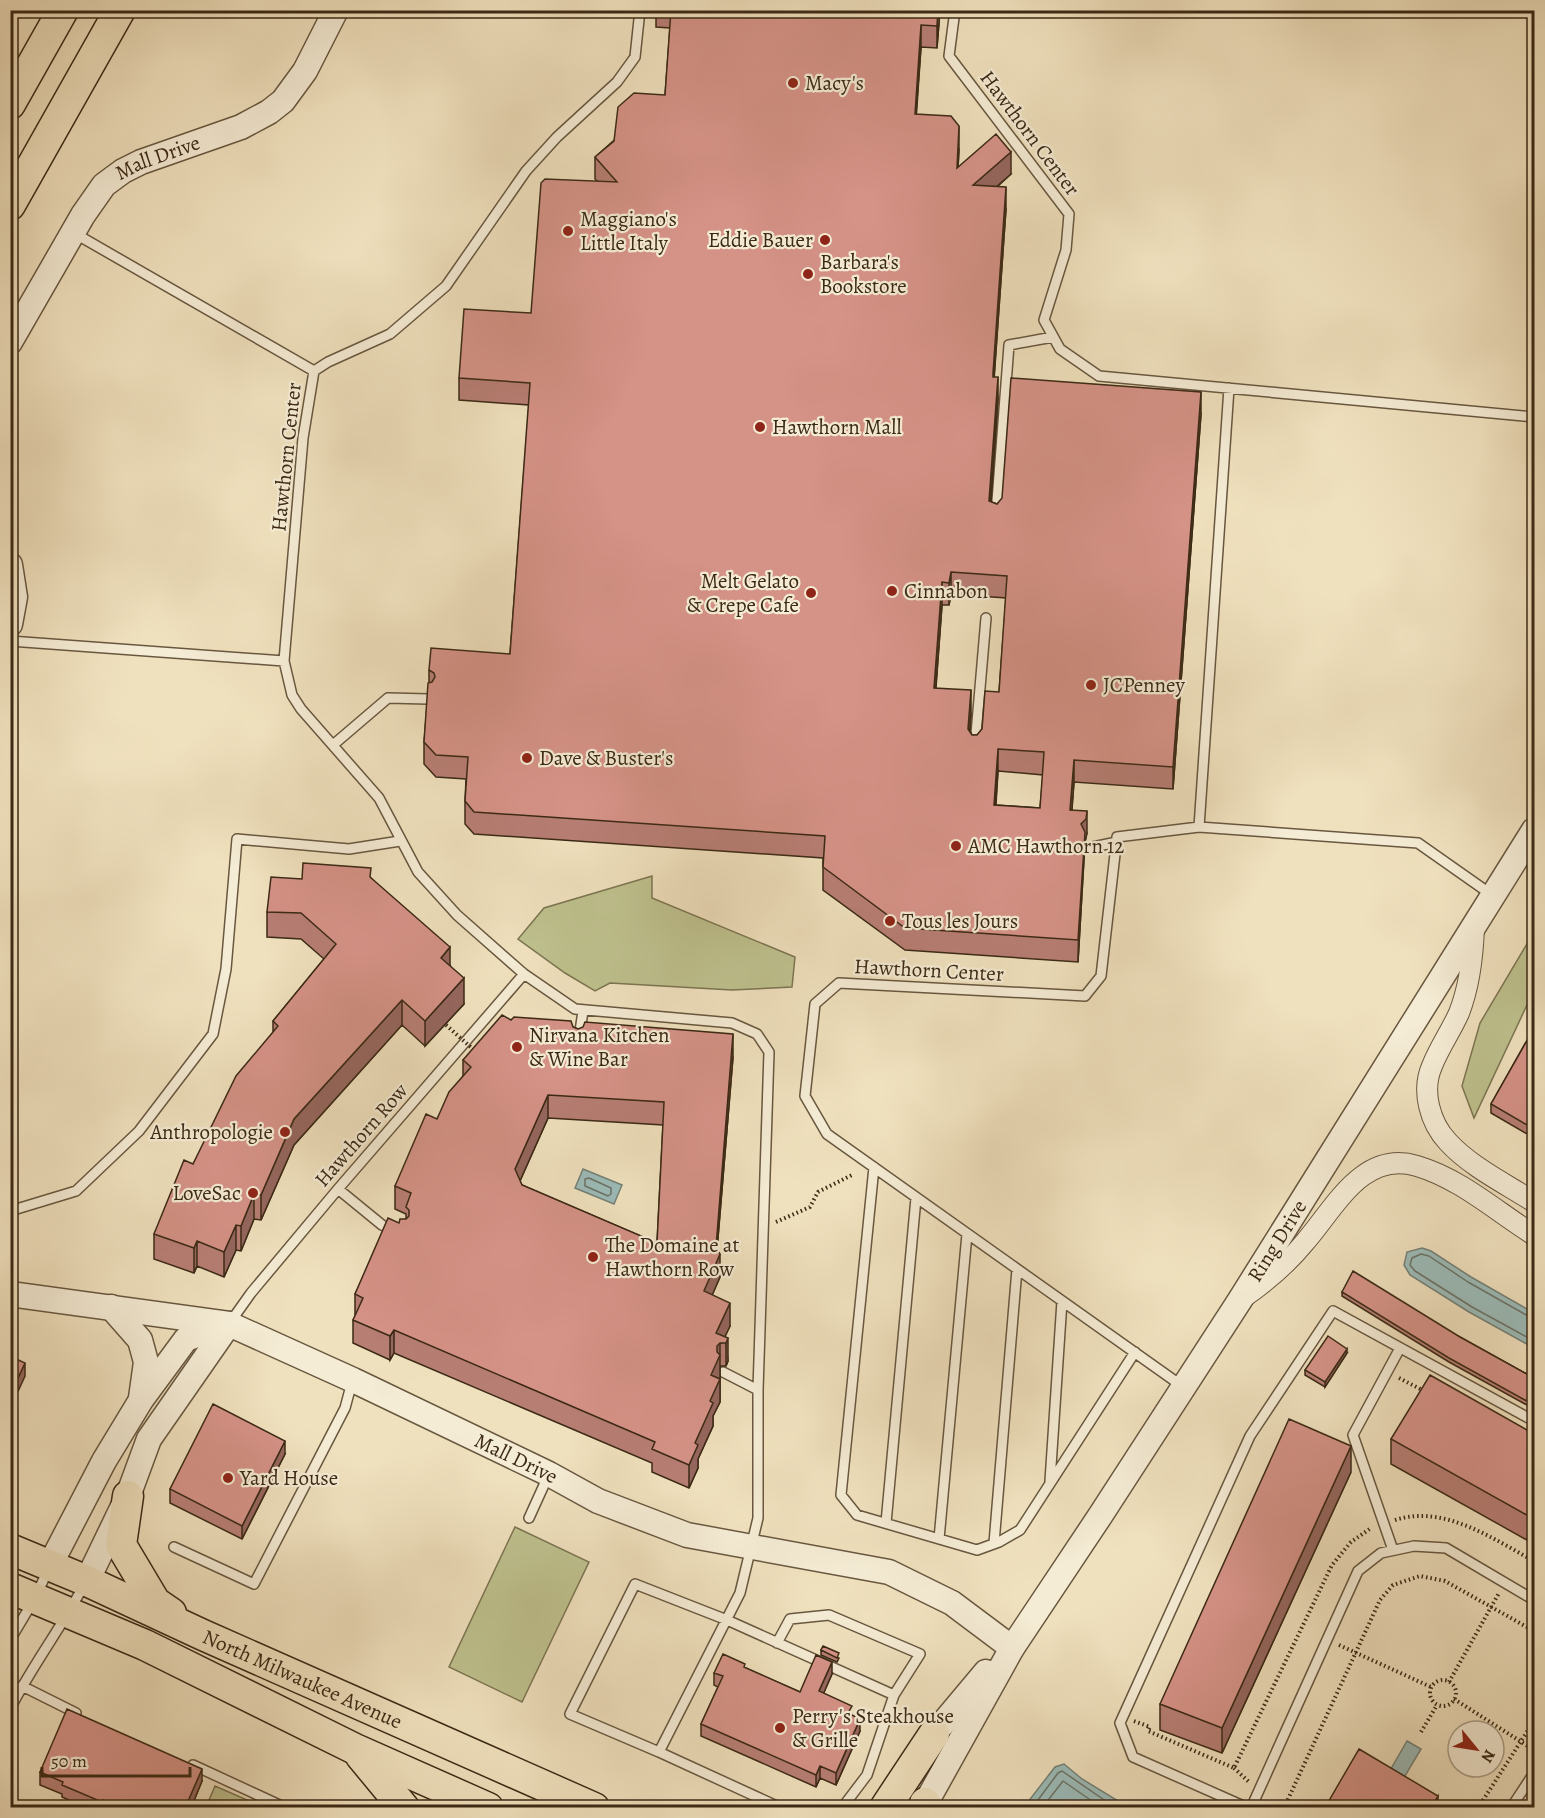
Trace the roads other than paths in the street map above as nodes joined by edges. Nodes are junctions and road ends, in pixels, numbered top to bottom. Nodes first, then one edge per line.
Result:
1 (63, 10) edge
2 (120, 10) edge
3 (336, 10) edge
4 (640, 10) edge
5 (955, 10) edge
6 (10, 104) edge
7 (10, 205) edge
8 (73, 232) junction
9 (1053, 337) junction
10 (10, 342) edge
11 (314, 371) junction
12 (1229, 388) junction
13 (1534, 417) edge
14 (995, 520) edge
15 (10, 565) edge
16 (986, 618) dead end
17 (10, 624) edge
18 (10, 641) edge
19 (284, 661) junction
20 (428, 699) edge
21 (333, 746) junction
22 (975, 751) edge
23 (1199, 827) junction
24 (1534, 830) edge
25 (400, 841) junction
26 (1117, 842) junction
27 (1088, 848) dead end
28 (1493, 896) junction
29 (1474, 927) junction
30 (524, 974) junction
31 (583, 1011) junction
32 (578, 1045) edge
33 (874, 1167) junction
34 (338, 1189) junction
35 (916, 1198) junction
36 (1534, 1202) edge
37 (10, 1211) edge
38 (968, 1234) junction
39 (1534, 1234) edge
40 (403, 1236) edge
41 (1017, 1269) junction
42 (10, 1294) edge
43 (1062, 1300) junction
44 (1239, 1300) junction
45 (111, 1307) junction
46 (229, 1324) junction
47 (1400, 1348) junction
48 (1134, 1352) junction
49 (723, 1372) dead end
50 (353, 1380) junction
51 (1182, 1386) junction
52 (758, 1389) junction
53 (141, 1400) junction
54 (1534, 1421) edge
55 (549, 1474) junction
56 (1050, 1483) junction
57 (128, 1496) junction
58 (529, 1518) dead end
59 (886, 1523) junction
60 (939, 1539) junction
61 (994, 1543) junction
62 (174, 1547) dead end
63 (752, 1547) junction
64 (10, 1549) edge
65 (1393, 1550) junction
66 (50, 1565) junction
67 (87, 1581) junction
68 (23, 1593) edge
69 (1534, 1600) edge
70 (70, 1612) junction
71 (727, 1620) junction
72 (203, 1635) junction
73 (10, 1640) edge
74 (777, 1643) junction
75 (1012, 1648) junction
76 (22, 1686) junction
77 (894, 1695) junction
78 (10, 1709) edge
79 (87, 1718) edge
80 (934, 1734) junction
81 (356, 1749) junction
82 (659, 1752) junction
83 (182, 1761) edge
84 (1534, 1773) edge
85 (10, 1802) edge
86 (918, 1806) edge
87 (22, 1808) edge
88 (286, 1808) edge
89 (404, 1808) edge
90 (488, 1808) edge
91 (594, 1808) edge
92 (780, 1808) edge
93 (842, 1808) edge
94 (885, 1808) edge
95 (1249, 1808) edge
96 (1511, 1808) edge

1 - 6 main road
2 - 7 main road
3 - 8 street, Mall Drive
4 - 11 lane, Hawthorn Center
5 - 9 lane, Hawthorn Center
8 - 10 street, Mall Drive
8 - 11 lane
9 - 12 lane
9 - 14 lane
11 - 19 lane, Hawthorn Center
12 - 13 lane
12 - 23 lane
15 - 17 street
16 - 22 lane
18 - 19 lane
19 - 21 lane, Hawthorn Center
20 - 21 lane
21 - 25 lane, Hawthorn Center
23 - 26 lane
23 - 28 lane
24 - 28 street, Ring Drive
25 - 30 lane, Hawthorn Center
25 - 37 lane
26 - 27 lane
26 - 33 lane, Hawthorn Center
28 - 29 street, Ring Drive
29 - 36 street
29 - 44 street, Ring Drive
30 - 31 lane, Hawthorn Center
30 - 34 lane, Hawthorn Row
31 - 32 lane
31 - 52 lane
33 - 35 lane, Hawthorn Center
33 - 59 lane
34 - 40 lane
34 - 46 lane, Hawthorn Row
35 - 38 lane, Hawthorn Center
35 - 59 lane
38 - 41 lane, Hawthorn Center
38 - 60 lane
39 - 44 street
41 - 43 lane, Hawthorn Center
41 - 61 lane
42 - 45 street, Mall Drive
43 - 48 lane, Hawthorn Center
43 - 56 lane
44 - 51 street, Ring Drive
45 - 46 street, Mall Drive
45 - 53 street
46 - 50 street, Mall Drive
46 - 53 street
46 - 57 street
47 - 54 lane
47 - 65 lane
47 - 95 lane
48 - 51 lane, Hawthorn Center
48 - 56 lane
49 - 52 lane
50 - 55 street, Mall Drive
50 - 62 lane
51 - 75 street, Ring Drive
52 - 63 lane
53 - 66 street
55 - 58 lane
55 - 63 street, Mall Drive
56 - 61 lane
57 - 67 street
57 - 72 main road
59 - 60 lane
60 - 61 lane
63 - 71 lane
63 - 75 street, Mall Drive
64 - 66 main road, North Milwaukee Avenue
65 - 69 lane
65 - 95 lane
66 - 67 main road, North Milwaukee Avenue
66 - 68 lane
67 - 70 lane
67 - 72 main road, North Milwaukee Avenue
68 - 70 main road, North Milwaukee Avenue
68 - 73 lane
70 - 76 lane
70 - 81 main road, North Milwaukee Avenue
71 - 74 lane
71 - 82 lane
71 - 82 lane
72 - 91 main road, North Milwaukee Avenue
74 - 77 lane
74 - 77 lane
75 - 80 street, Ring Drive
75 - 86 street, Ring Drive
76 - 78 lane
76 - 79 lane
77 - 93 lane
80 - 86 street, Ring Drive
80 - 94 main road
81 - 89 main road
81 - 90 main road, North Milwaukee Avenue
82 - 92 lane
83 - 88 lane
84 - 96 lane
85 - 87 lane

